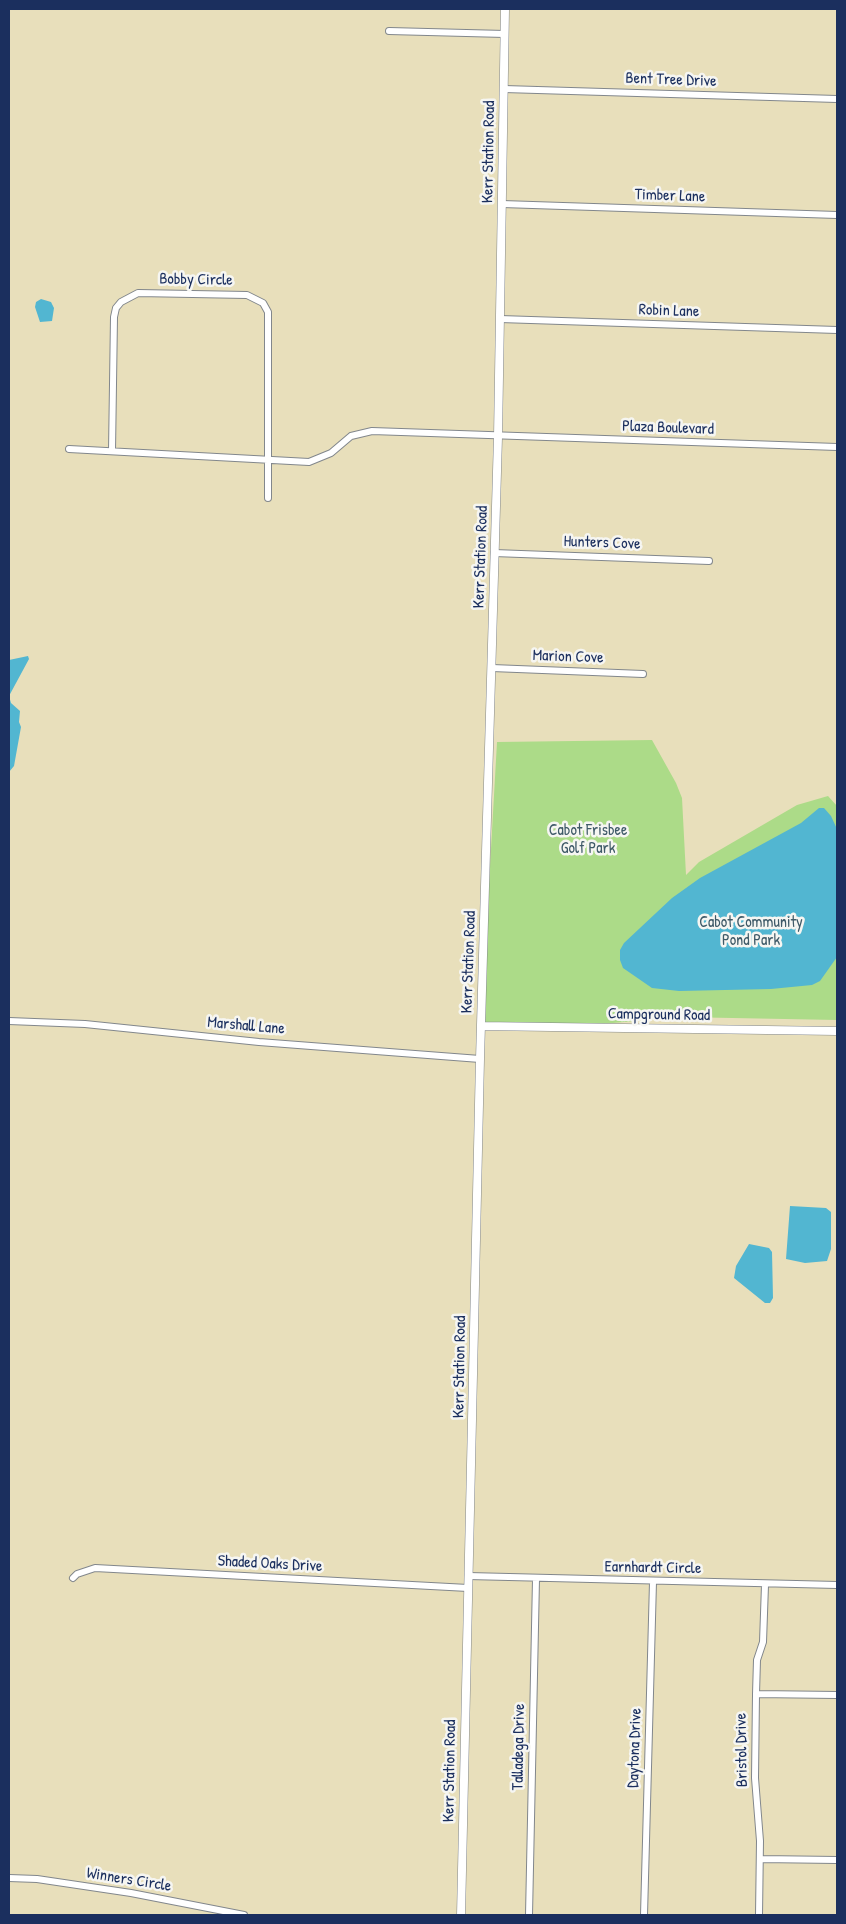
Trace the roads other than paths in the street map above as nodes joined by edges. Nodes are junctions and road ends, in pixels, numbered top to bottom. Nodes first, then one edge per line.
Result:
1 (505, 9) edge
2 (389, 30) dead end
3 (505, 34) junction
4 (504, 89) junction
5 (837, 99) edge
6 (502, 204) junction
7 (837, 215) edge
8 (500, 319) junction
9 (837, 330) edge
10 (498, 437) junction
11 (837, 447) edge
12 (69, 449) dead end
13 (112, 451) junction
14 (268, 459) junction
15 (268, 498) dead end
16 (494, 553) junction
17 (709, 561) dead end
18 (492, 668) junction
19 (643, 674) dead end
20 (9, 1021) edge
21 (481, 1026) junction
22 (837, 1032) edge
23 (480, 1059) junction
24 (468, 1576) junction
25 (72, 1578) dead end
26 (536, 1579) junction
27 (653, 1582) junction
28 (765, 1585) junction
29 (837, 1586) edge
30 (468, 1588) junction
31 (756, 1694) junction
32 (837, 1695) edge
33 (760, 1858) junction
34 (837, 1860) edge
35 (9, 1878) edge
36 (244, 1915) edge
37 (461, 1915) edge
38 (529, 1915) edge
39 (644, 1915) edge
40 (759, 1915) edge

1 - 3 street, Kerr Station Road
2 - 3 street
3 - 4 street, Kerr Station Road
4 - 5 street, Bent Tree Drive
4 - 6 street, Kerr Station Road
6 - 7 street, Timber Lane
6 - 8 street, Kerr Station Road
8 - 9 street, Robin Lane
8 - 10 street, Kerr Station Road
10 - 11 street, Plaza Boulevard
10 - 14 street, Plaza Boulevard
10 - 16 street, Kerr Station Road
12 - 13 street, Plaza Boulevard
13 - 14 street, Plaza Boulevard
13 - 14 street, Bobby Circle
14 - 15 street, Bobby Circle
16 - 17 street, Hunters Cove
16 - 18 street, Kerr Station Road
18 - 19 street, Marion Cove
18 - 21 street, Kerr Station Road
20 - 23 street, Marshall Lane
21 - 22 street, Campground Road
21 - 23 street, Kerr Station Road
23 - 24 street, Kerr Station Road
24 - 26 street, Earnhardt Circle
24 - 30 street, Kerr Station Road
25 - 30 street, Shaded Oaks Drive
26 - 27 street, Earnhardt Circle
26 - 38 street, Talladega Drive
27 - 28 street, Earnhardt Circle
27 - 39 street, Daytona Drive
28 - 29 street, Earnhardt Circle
28 - 31 street, Bristol Drive
30 - 37 street, Kerr Station Road
31 - 32 street
31 - 33 street, Bristol Drive
33 - 34 street
33 - 40 street, Bristol Drive
35 - 36 street, Winners Circle

